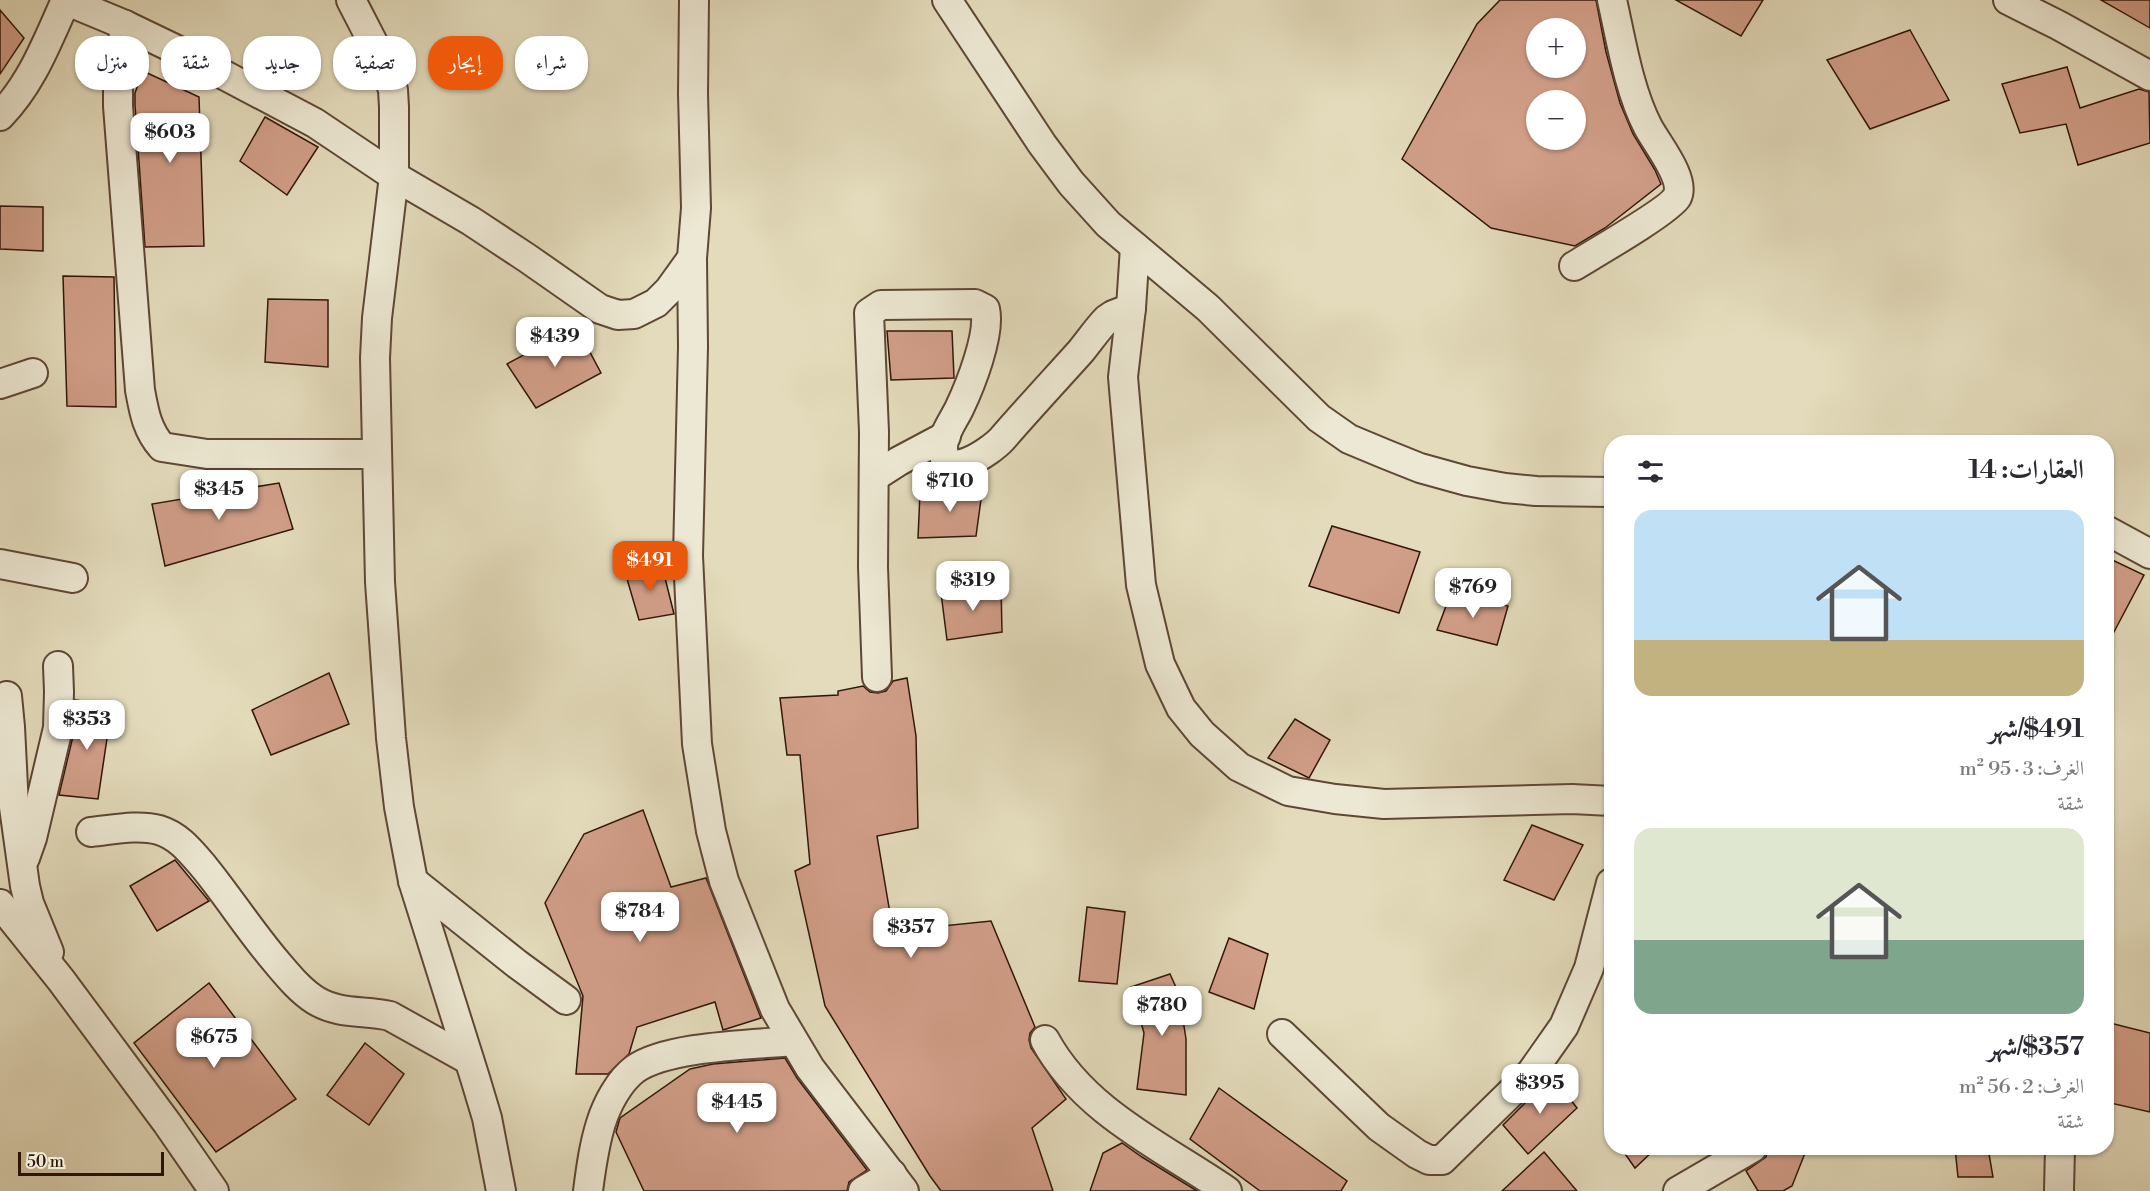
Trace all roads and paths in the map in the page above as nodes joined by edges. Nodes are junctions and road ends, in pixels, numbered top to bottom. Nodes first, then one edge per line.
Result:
1 (65, 0) edge
2 (351, 0) edge
3 (694, 0) edge
4 (946, 0) edge
5 (1612, 0) edge
6 (2008, 0) edge
7 (125, 25) junction
8 (2150, 76) edge
9 (0, 116) edge
10 (394, 176) junction
11 (1135, 247) junction
12 (692, 258) junction
13 (1574, 266) dead end
14 (1131, 308) junction
15 (33, 373) dead end
16 (0, 384) edge
17 (946, 436) junction
18 (376, 453) junction
19 (874, 477) junction
20 (1604, 492) edge
21 (2114, 534) edge
22 (2150, 554) edge
23 (0, 564) edge
24 (73, 578) dead end
25 (58, 666) dead end
26 (877, 677) dead end
27 (7, 696) dead end
28 (1604, 800) edge
29 (91, 832) dead end
30 (23, 862) junction
31 (413, 881) junction
32 (0, 904) edge
33 (1604, 910) edge
34 (60, 980) junction
35 (566, 1000) dead end
36 (1282, 1034) dead end
37 (1045, 1040) dead end
38 (793, 1041) junction
39 (469, 1060) junction
40 (1740, 1155) edge
41 (2060, 1155) edge
42 (898, 1182) edge
43 (214, 1191) edge
44 (501, 1191) edge
45 (588, 1191) edge
46 (863, 1191) edge
47 (1227, 1191) edge
48 (1678, 1191) edge
49 (2059, 1191) edge

1 - 7 street
1 - 9 street
2 - 10 street
3 - 12 street
4 - 11 street
5 - 13 street
6 - 8 street
7 - 10 street
7 - 18 street
10 - 12 street
10 - 18 street
11 - 14 street
11 - 20 street
12 - 38 street
14 - 17 street
14 - 28 street
15 - 16 street
17 - 19 street
17 - 19 street
18 - 31 street
19 - 26 street
21 - 22 street
23 - 24 street
25 - 30 street
27 - 30 street
29 - 39 street
30 - 34 street
31 - 35 street
31 - 39 street
32 - 34 street
33 - 36 street
34 - 43 street
37 - 47 street
38 - 42 street
38 - 45 street
39 - 44 street
40 - 48 street
41 - 49 street
42 - 46 street

